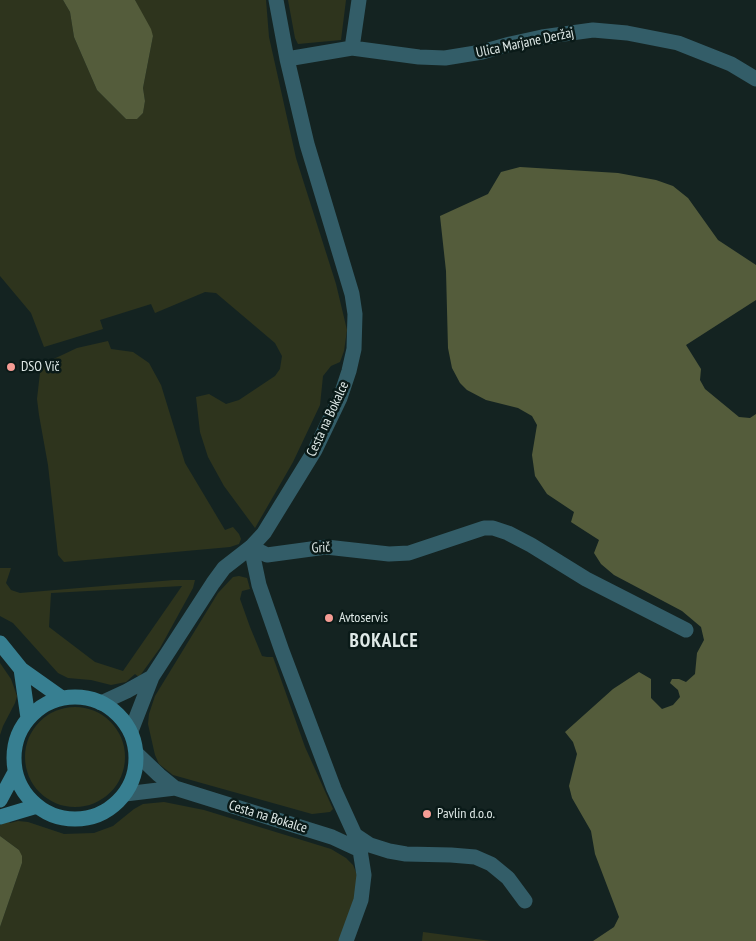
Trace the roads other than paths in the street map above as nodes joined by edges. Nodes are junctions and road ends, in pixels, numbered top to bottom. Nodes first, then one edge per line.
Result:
1 (276, 0) edge
2 (359, 0) edge
3 (352, 48) junction
4 (287, 59) junction
5 (756, 79) edge
6 (251, 547) junction
7 (686, 630) dead end
8 (0, 643) edge
9 (21, 669) junction
10 (152, 677) junction
11 (62, 698) junction
12 (101, 703) junction
13 (28, 718) junction
14 (130, 731) junction
15 (137, 754) junction
16 (15, 772) junction
17 (174, 788) junction
18 (125, 794) junction
19 (0, 800) edge
20 (37, 806) junction
21 (0, 817) edge
22 (358, 843) junction
23 (525, 901) dead end
24 (346, 941) edge

1 - 4 street, Cesta na Bokalce
2 - 3 street
3 - 4 street, Ulica Marjane Deržaj
3 - 5 street, Ulica Marjane Deržaj
4 - 6 street, Cesta na Bokalce
6 - 7 street, Grič
6 - 10 street, Cesta na Bokalce
6 - 22 street
8 - 9 street
9 - 11 street
9 - 13 street
10 - 12 street, Cesta na Bokalce
10 - 14 street, Cesta na Bokalce
11 - 12 street, Cesta na Bokalce
11 - 13 street, Cesta na Bokalce
12 - 14 street, Cesta na Bokalce
13 - 16 street, Cesta na Bokalce
14 - 15 street, Cesta na Bokalce
15 - 17 street, Cesta na Bokalce
15 - 18 street, Cesta na Bokalce
16 - 19 street, Cesta na Bokalce
16 - 20 street, Cesta na Bokalce
17 - 18 street, Cesta na Bokalce
17 - 22 street, Cesta na Bokalce
18 - 20 street, Cesta na Bokalce
20 - 21 street
22 - 23 street, Cesta na Bokalce
22 - 24 street

